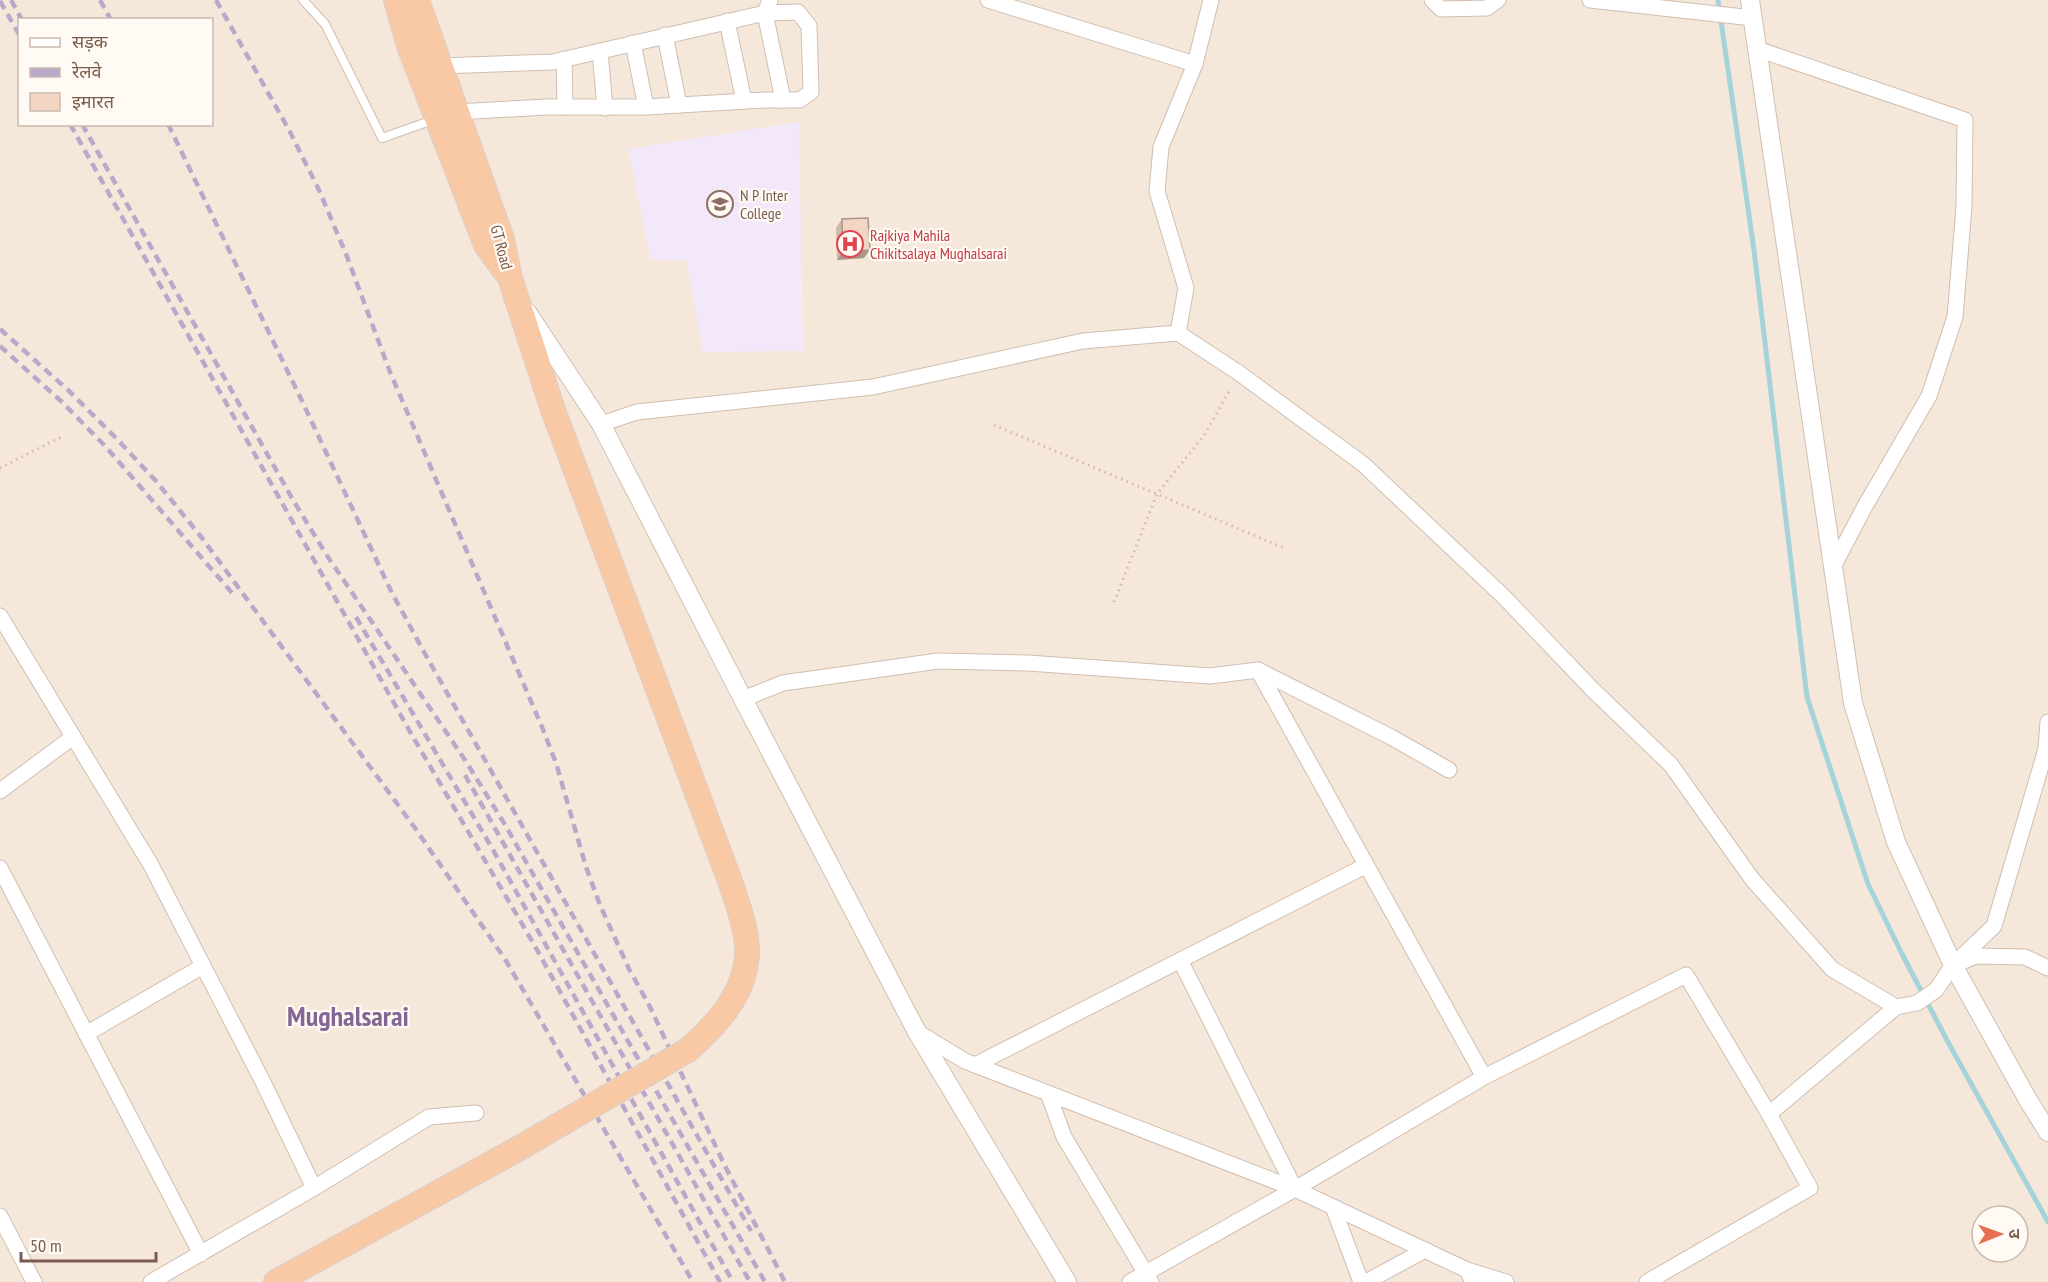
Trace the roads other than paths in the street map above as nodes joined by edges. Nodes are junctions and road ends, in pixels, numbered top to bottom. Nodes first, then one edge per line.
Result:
1 (303, 0) edge
2 (396, 0) edge
3 (417, 0) edge
4 (988, 0) edge
5 (1211, 0) edge
6 (1432, 0) edge
7 (1498, 0) edge
8 (1590, 0) edge
9 (767, 6) edge
10 (1751, 9) edge
11 (727, 21) junction
12 (665, 35) junction
13 (633, 42) junction
14 (1758, 49) junction
15 (600, 51) junction
16 (564, 59) junction
17 (1195, 64) junction
18 (440, 66) junction
19 (783, 100) junction
20 (744, 101) junction
21 (680, 105) junction
22 (646, 107) junction
23 (565, 108) junction
24 (605, 108) junction
25 (447, 115) junction
26 (519, 300) junction
27 (1178, 333) junction
28 (601, 424) junction
29 (1833, 567) junction
30 (0, 616) edge
31 (1258, 670) junction
32 (743, 699) junction
33 (2048, 722) edge
34 (73, 737) junction
35 (1449, 770) dead end
36 (2043, 781) edge
37 (0, 791) edge
38 (1365, 866) junction
39 (0, 868) edge
40 (1180, 960) junction
41 (1953, 965) junction
42 (203, 966) junction
43 (2048, 968) edge
44 (1896, 1007) junction
45 (917, 1032) junction
46 (86, 1034) junction
47 (975, 1065) junction
48 (1484, 1077) junction
49 (1047, 1093) junction
50 (2028, 1100) junction
51 (2048, 1110) edge
52 (476, 1113) dead end
53 (1769, 1114) junction
54 (2048, 1132) edge
55 (314, 1188) junction
56 (1295, 1189) junction
57 (1333, 1207) junction
58 (0, 1216) edge
59 (1425, 1251) junction
60 (201, 1254) junction
61 (1470, 1276) edge
62 (1149, 1277) edge
63 (34, 1282) edge
64 (151, 1282) edge
65 (276, 1282) edge
66 (1067, 1282) edge
67 (1130, 1282) edge
68 (1361, 1282) edge
69 (1366, 1282) edge
70 (1506, 1282) edge
71 (1647, 1282) edge

1 - 25 lane
2 - 25 highway, GT Road
3 - 18 highway, GT Road
4 - 17 street
5 - 17 street
6 - 7 street
8 - 10 street
9 - 11 street
9 - 19 street
9 - 19 street
10 - 14 street
11 - 12 street
11 - 20 street
12 - 13 street
12 - 21 street
13 - 15 street
13 - 22 street
14 - 29 street
14 - 29 street
15 - 16 street
15 - 24 street
16 - 18 street
16 - 23 street
17 - 27 street
18 - 25 highway, GT Road
19 - 20 street
20 - 21 street
21 - 22 street
22 - 24 street
23 - 24 street
23 - 25 street
25 - 26 highway, GT Road
26 - 28 street
26 - 65 highway, GT Road, bridge
27 - 28 street
27 - 44 street
28 - 32 street
29 - 41 street
30 - 34 street
31 - 32 street
31 - 35 street
31 - 38 street
32 - 45 street
33 - 36 street
34 - 37 street
34 - 42 street
36 - 41 street
38 - 40 street
38 - 48 street
39 - 46 street
40 - 47 street
40 - 56 street
41 - 43 street
41 - 44 street
41 - 50 street
42 - 46 street
42 - 55 street
44 - 53 street
45 - 47 street
45 - 66 street
46 - 60 street
47 - 49 street
48 - 53 street
48 - 56 street
49 - 56 street
49 - 62 street
50 - 51 street
50 - 54 street
52 - 55 street
53 - 71 street
55 - 60 street
56 - 57 street
56 - 62 street
57 - 59 street
57 - 68 street
58 - 63 street
59 - 61 street
59 - 69 street
60 - 64 street
61 - 70 street
62 - 67 street

